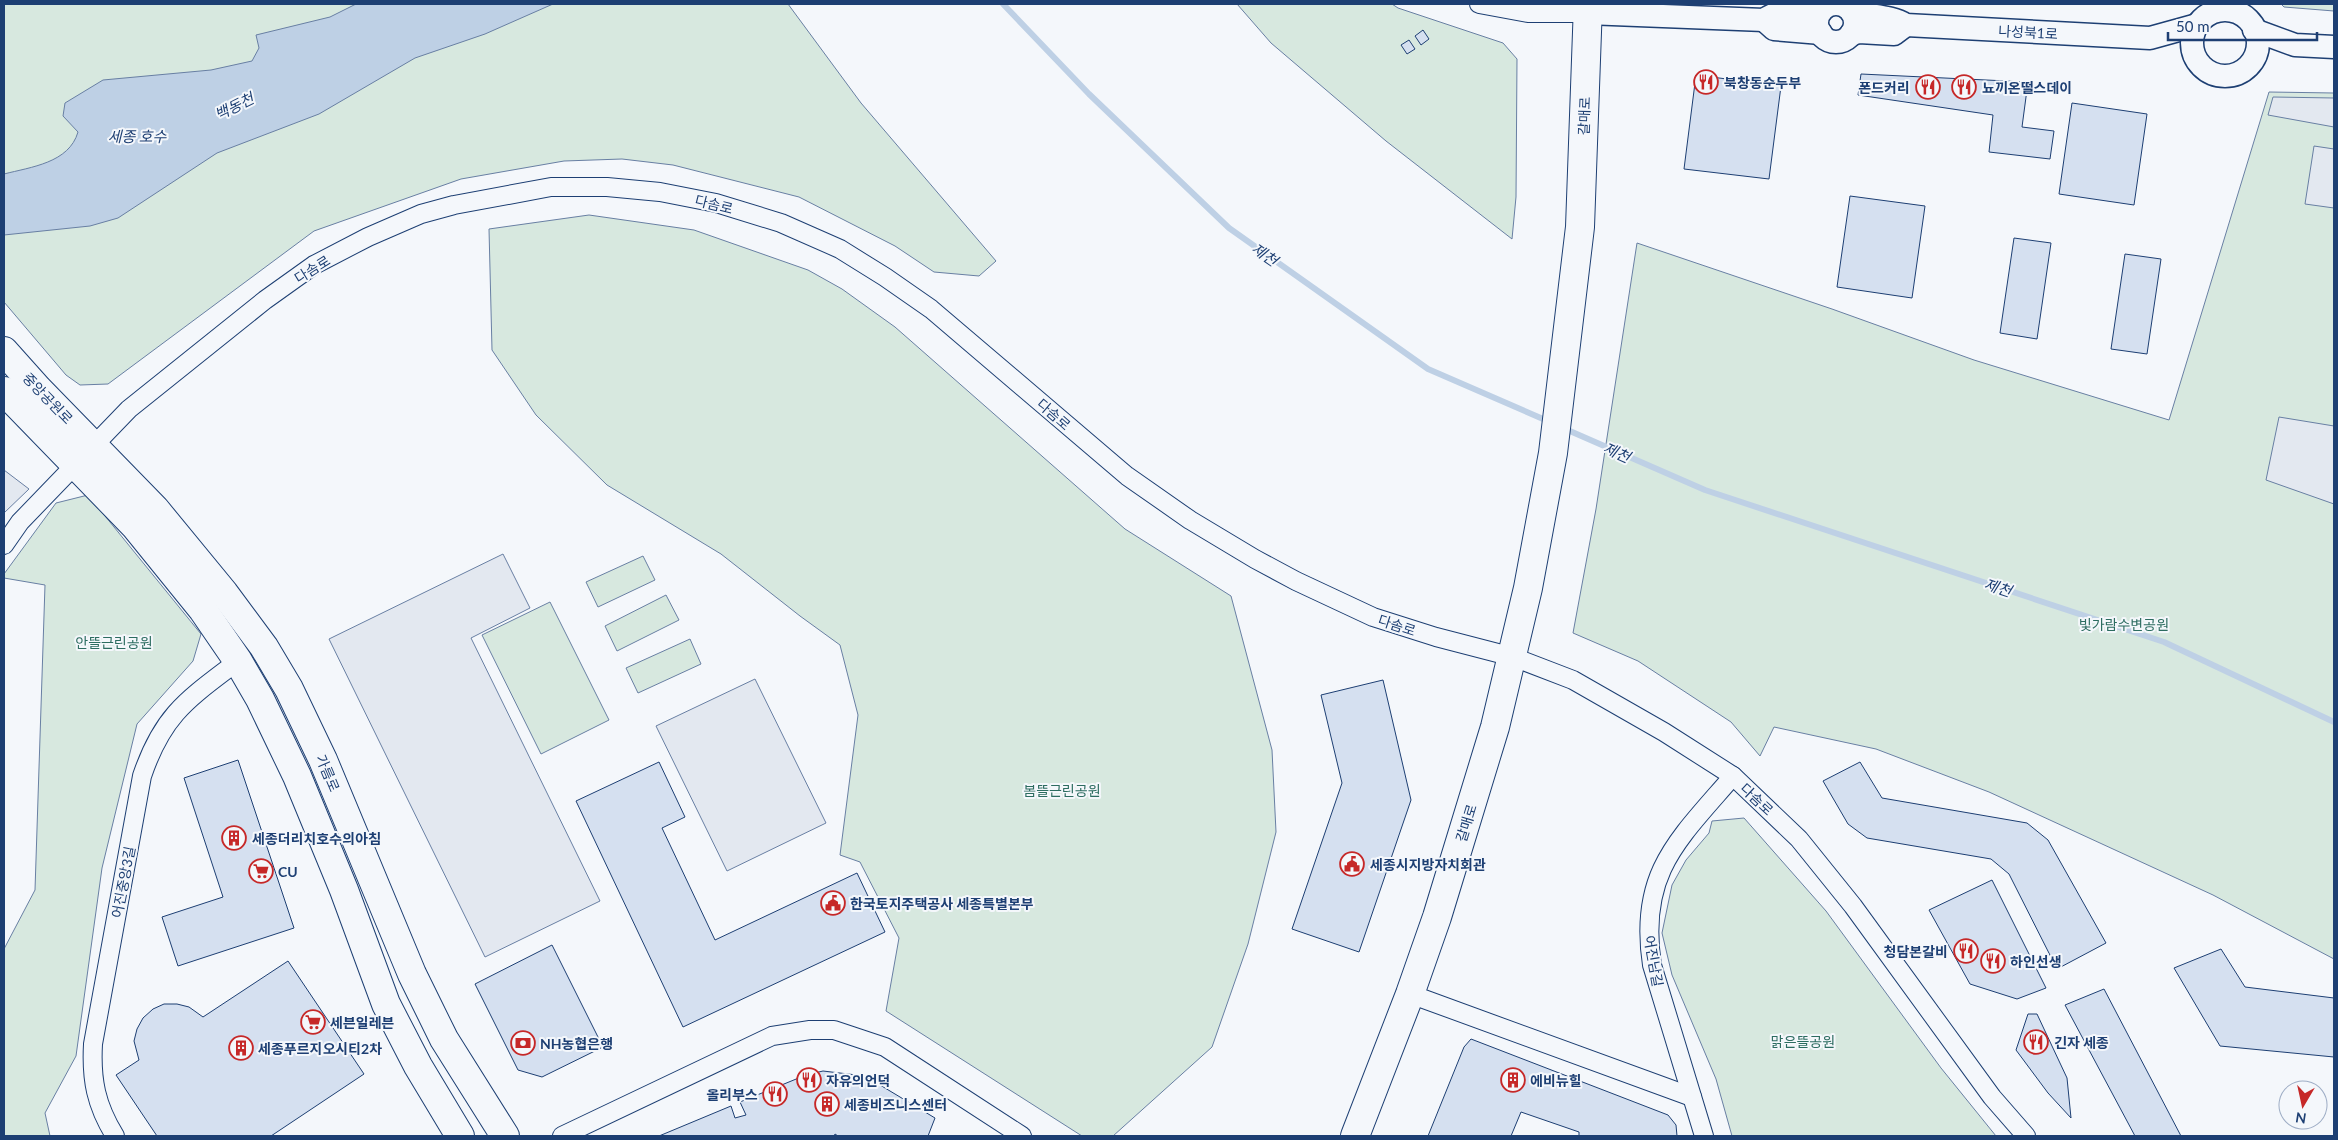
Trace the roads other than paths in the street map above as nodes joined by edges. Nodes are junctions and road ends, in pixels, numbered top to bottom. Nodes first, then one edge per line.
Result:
1 (1479, 4) edge
2 (1587, 8) edge
3 (1822, 10) junction
4 (1851, 11) junction
5 (2208, 14) edge
6 (2245, 17) edge
7 (1764, 20) junction
8 (1906, 25) junction
9 (1820, 33) junction
10 (1851, 34) junction
11 (2150, 38) junction
12 (2295, 45) junction
13 (2334, 47) edge
14 (2194, 56) junction
15 (2252, 62) junction
16 (4, 350) edge
17 (4, 391) edge
18 (94, 445) junction
19 (75, 464) junction
20 (4, 545) edge
21 (1513, 657) junction
22 (238, 661) junction
23 (1733, 776) junction
24 (1410, 994) junction
25 (1692, 1097) junction
26 (116, 1136) edge
27 (460, 1136) edge
28 (505, 1136) edge
29 (562, 1136) edge
30 (1022, 1136) edge
31 (1355, 1136) edge
32 (1704, 1136) edge
33 (2026, 1136) edge

1 - 2 street
2 - 7 street
2 - 21 main road, 갈매로
3 - 4 street
3 - 7 street
3 - 9 street
4 - 8 street, 나성북1로
4 - 10 street
5 - 6 street
5 - 11 street
5 - 14 street
6 - 12 street
6 - 15 street
7 - 9 street
8 - 10 street, 나성북1로
8 - 11 street, 나성북1로
9 - 10 street
11 - 14 street
12 - 13 street
12 - 15 street
14 - 15 street
16 - 18 main road, 중앙공원로
17 - 19 main road, 중앙공원로
18 - 19 street, 다솜로
18 - 21 street, 다솜로
18 - 28 main road, 가름로
19 - 20 street, 다솜로
19 - 22 main road
21 - 23 street, 다솜로
21 - 24 main road, 갈매로
22 - 26 street, 어진중앙3길
22 - 27 main road
23 - 25 street, 어진남길
23 - 33 street, 다솜로
24 - 25 street
24 - 31 main road, 갈매로
25 - 32 street, 어진남길
29 - 30 street

